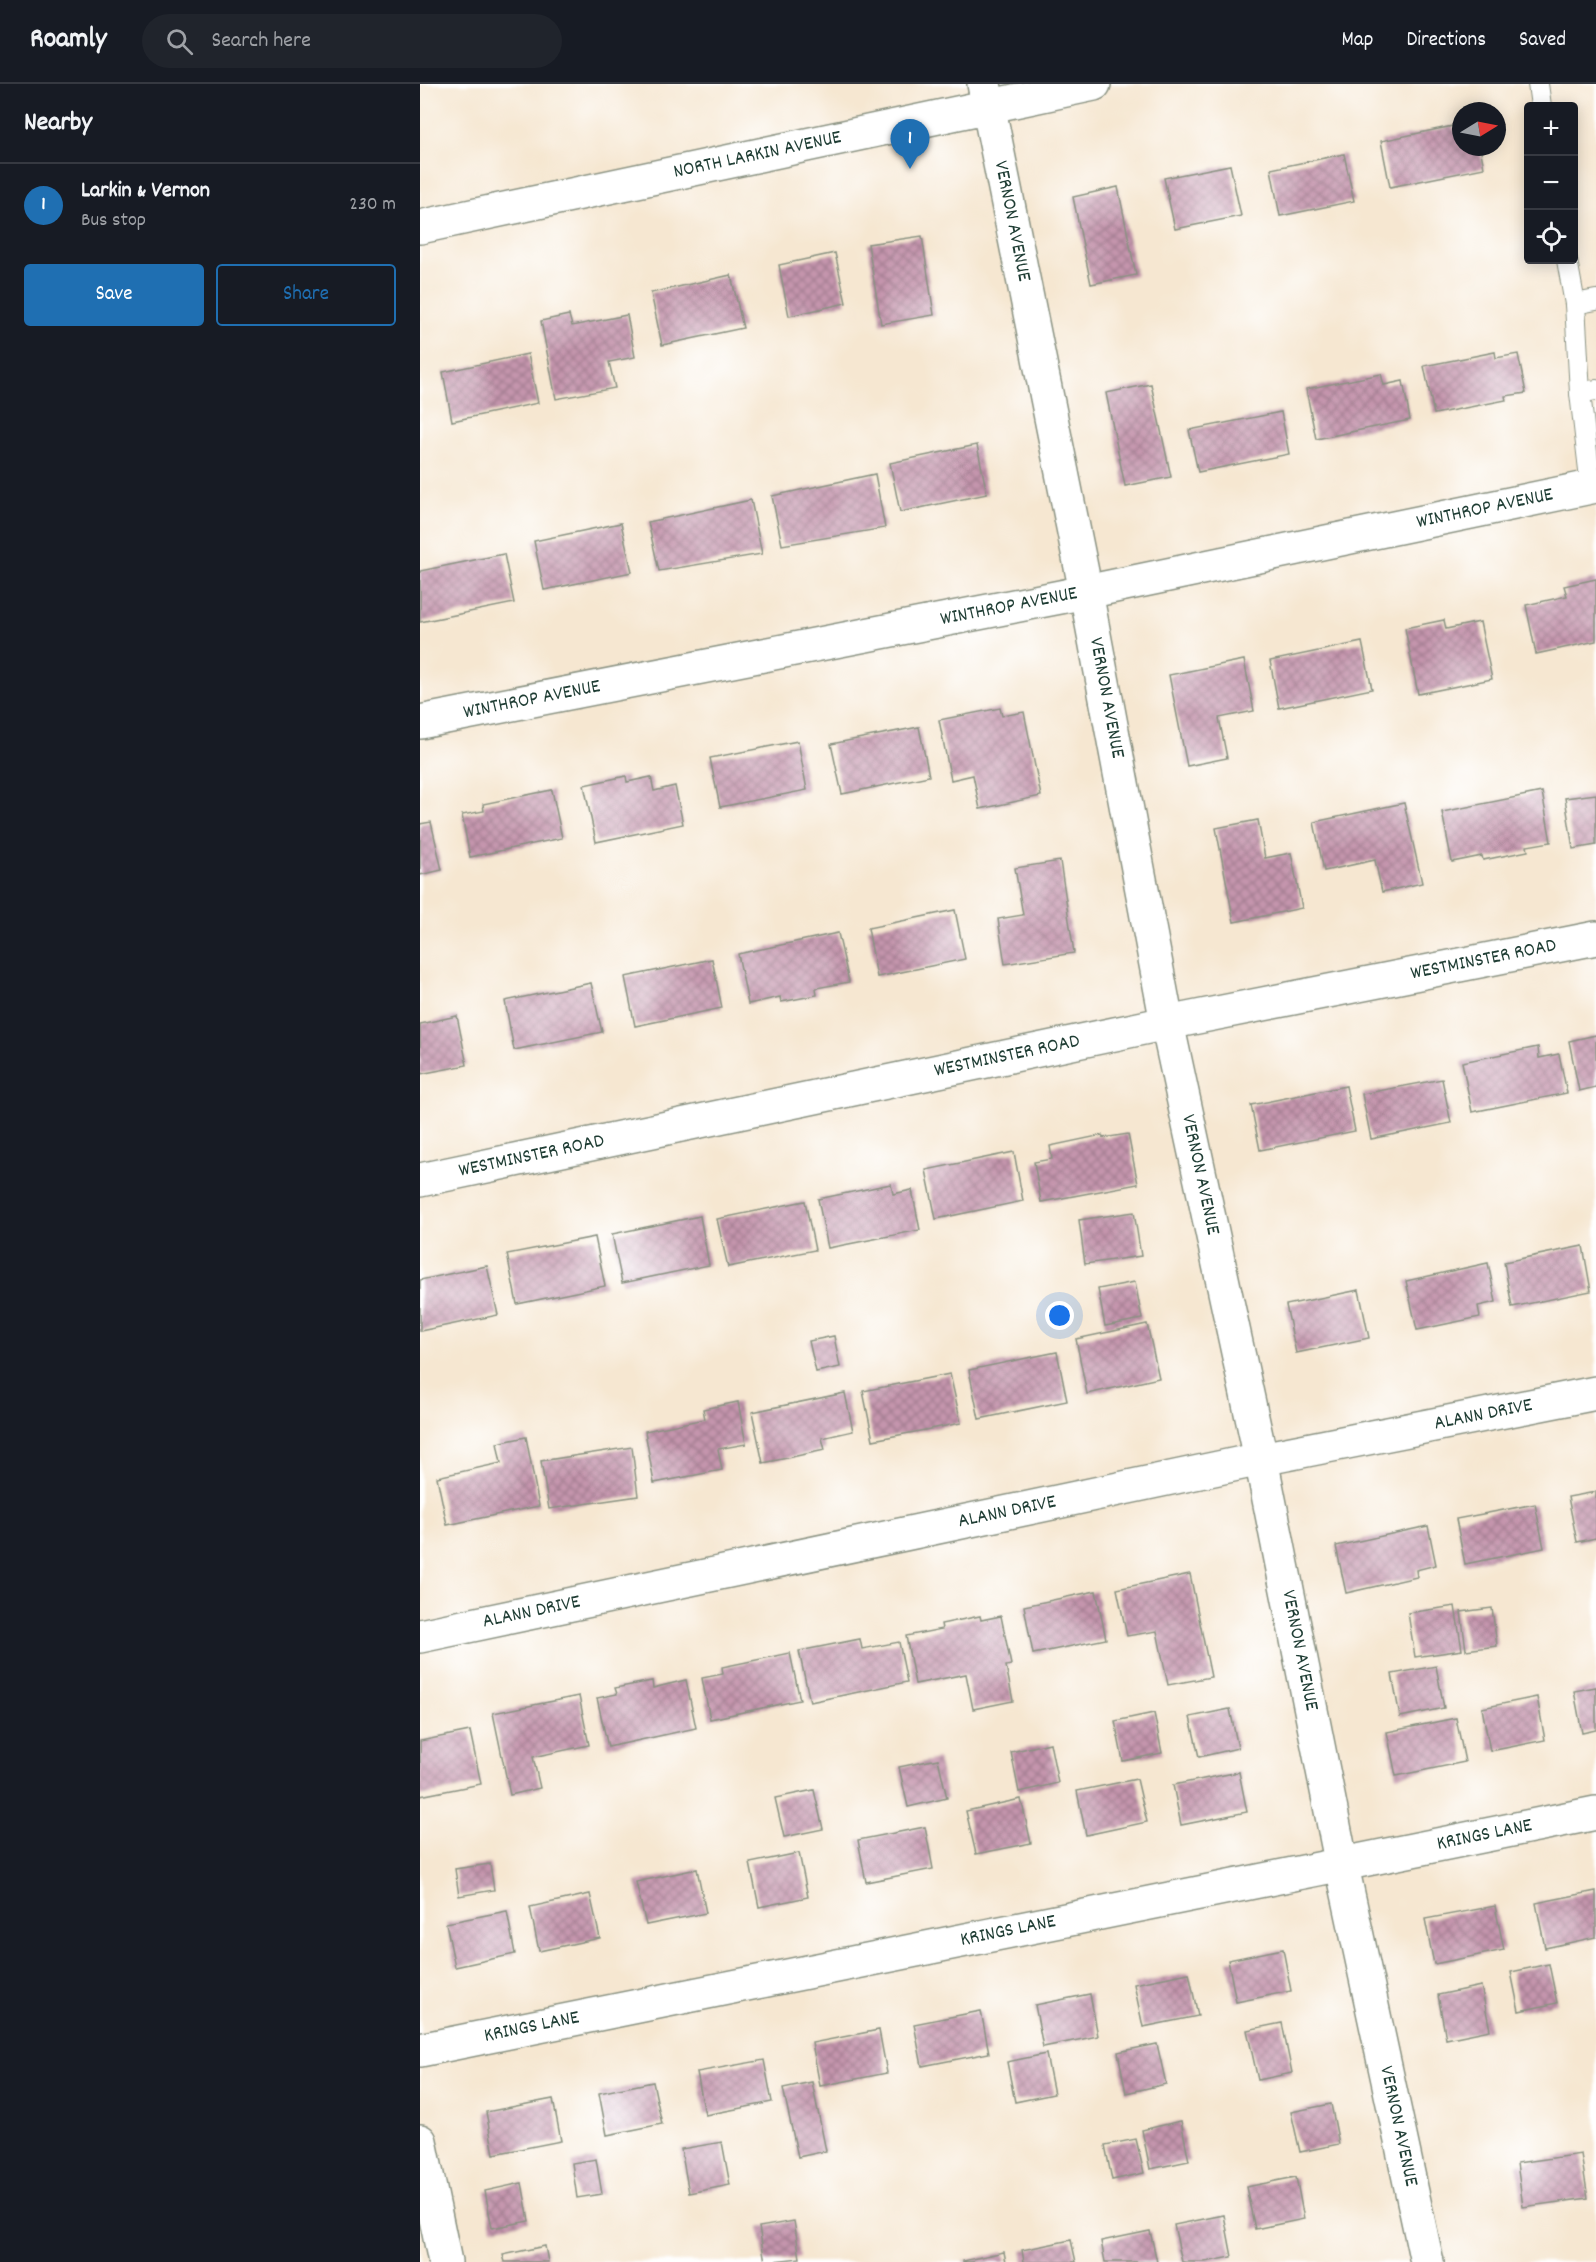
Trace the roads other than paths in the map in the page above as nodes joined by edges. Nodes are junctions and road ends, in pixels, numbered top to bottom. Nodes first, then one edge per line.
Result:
1 (1095, 84) edge
2 (1538, 84) edge
3 (986, 95) edge
4 (1540, 102) edge
5 (420, 226) edge
6 (1568, 264) edge
7 (1596, 300) edge
8 (1575, 304) junction
9 (1588, 391) edge
10 (1594, 487) edge
11 (1086, 592) junction
12 (420, 722) edge
13 (1596, 939) edge
14 (1167, 1023) junction
15 (420, 1180) edge
16 (1596, 1393) edge
17 (1261, 1459) junction
18 (420, 1636) edge
19 (1596, 1813) edge
20 (1342, 1866) junction
21 (420, 2050) edge
22 (420, 2141) edge
23 (445, 2262) edge
24 (1427, 2262) edge

1 - 3 street, NORTH LARKIN AVENUE
2 - 4 lane
3 - 5 street, NORTH LARKIN AVENUE
3 - 11 street, VERNON AVENUE
6 - 8 lane
7 - 8 lane
8 - 9 lane
9 - 10 lane
10 - 11 street, WINTHROP AVENUE
11 - 12 street, WINTHROP AVENUE
11 - 14 street, VERNON AVENUE
13 - 14 street, WESTMINSTER ROAD
14 - 15 street, WESTMINSTER ROAD
14 - 17 street, VERNON AVENUE
16 - 17 street, ALANN DRIVE
17 - 18 street, ALANN DRIVE
17 - 20 street, VERNON AVENUE
19 - 20 street, KRINGS LANE
20 - 21 street, KRINGS LANE
20 - 24 street, VERNON AVENUE
22 - 23 street

